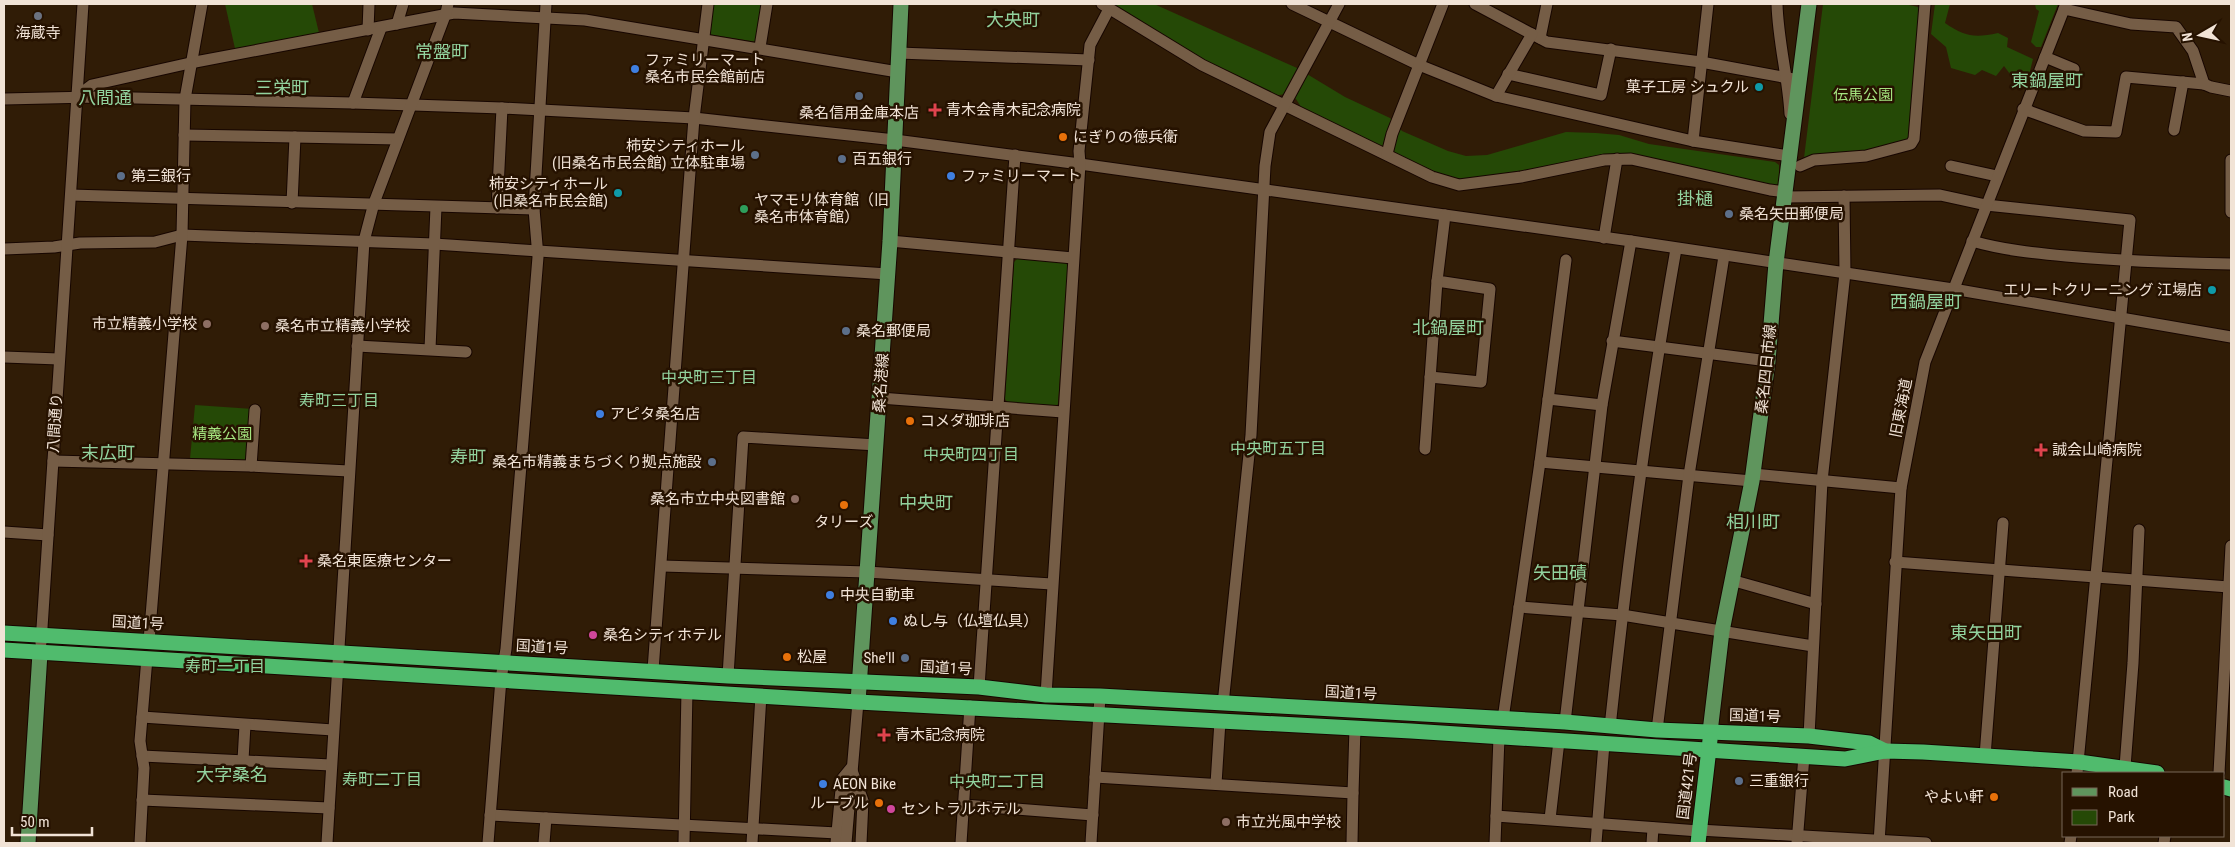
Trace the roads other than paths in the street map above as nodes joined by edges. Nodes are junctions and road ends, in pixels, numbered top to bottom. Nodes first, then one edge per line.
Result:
1 (82, 4) edge
2 (202, 4) edge
3 (370, 4) edge
4 (403, 4) edge
5 (546, 4) edge
6 (708, 4) edge
7 (767, 4) edge
8 (901, 4) edge
9 (1292, 4) edge
10 (1338, 4) edge
11 (1443, 4) edge
12 (1475, 4) edge
13 (1547, 4) edge
14 (1708, 4) edge
15 (1778, 4) edge
16 (1809, 4) edge
17 (1924, 4) edge
18 (2065, 6) edge
19 (1106, 7) edge
20 (447, 9) edge
21 (488, 9) edge
22 (545, 17) junction
23 (1329, 21) junction
24 (397, 24) junction
25 (381, 28) junction
26 (368, 30) junction
27 (1536, 36) junction
28 (702, 40) junction
29 (760, 47) junction
30 (1611, 49) junction
31 (899, 53) junction
32 (2045, 57) junction
33 (1089, 60) junction
34 (1701, 62) junction
35 (190, 63) junction
36 (1419, 65) junction
37 (2074, 69) dead end
38 (898, 72) junction
39 (1508, 74) junction
40 (1794, 78) junction
41 (2183, 82) junction
42 (2204, 84) junction
43 (2231, 91) edge
44 (1496, 96) junction
45 (76, 97) junction
46 (4, 99) edge
47 (185, 100) junction
48 (353, 104) junction
49 (412, 105) junction
50 (1284, 105) junction
51 (502, 108) junction
52 (2023, 109) junction
53 (540, 110) junction
54 (694, 118) junction
55 (2174, 130) dead end
56 (184, 135) junction
57 (295, 137) junction
58 (398, 139) junction
59 (895, 140) junction
60 (1693, 141) junction
61 (1387, 154) junction
62 (1015, 156) junction
63 (1617, 159) junction
64 (2231, 160) edge
65 (1795, 161) junction
66 (1080, 164) junction
67 (1951, 166) dead end
68 (1997, 176) junction
69 (1265, 190) junction
70 (1786, 194) junction
71 (70, 196) junction
72 (1844, 196) junction
73 (182, 200) junction
74 (292, 203) junction
75 (374, 203) junction
76 (1986, 205) junction
77 (436, 207) junction
78 (497, 208) junction
79 (534, 209) junction
80 (2231, 212) edge
81 (1445, 215) junction
82 (182, 235) junction
83 (1604, 238) junction
84 (364, 241) junction
85 (890, 241) junction
86 (1631, 241) junction
87 (1972, 241) junction
88 (434, 244) junction
89 (67, 246) junction
90 (4, 249) edge
91 (1676, 249) junction
92 (536, 251) junction
93 (1008, 252) junction
94 (1724, 256) junction
95 (1073, 258) junction
96 (684, 259) junction
97 (1566, 260) dead end
98 (2126, 262) junction
99 (1776, 264) junction
100 (2231, 264) edge
101 (1845, 273) junction
102 (888, 274) junction
103 (1437, 281) junction
104 (1953, 289) junction
105 (2120, 318) junction
106 (2231, 337) edge
107 (1612, 341) junction
108 (357, 346) junction
109 (1658, 347) junction
110 (430, 349) junction
111 (466, 352) dead end
112 (1708, 354) junction
113 (4, 357) edge
114 (60, 359) junction
115 (1768, 361) junction
116 (1430, 377) junction
117 (880, 398) junction
118 (1548, 399) junction
119 (1602, 405) junction
120 (997, 407) junction
121 (255, 410) dead end
122 (1063, 412) junction
123 (876, 445) junction
124 (1425, 449) dead end
125 (53, 461) junction
126 (1540, 462) junction
127 (163, 464) junction
128 (251, 466) junction
129 (1595, 468) junction
130 (349, 471) junction
131 (1641, 471) junction
132 (1690, 475) junction
133 (1753, 477) junction
134 (1822, 481) junction
135 (1901, 488) junction
136 (2003, 523) dead end
137 (2139, 530) dead end
138 (4, 532) edge
139 (48, 535) junction
140 (2231, 546) edge
141 (1896, 562) junction
142 (662, 566) junction
143 (734, 568) junction
144 (1999, 571) junction
145 (866, 572) junction
146 (2096, 578) junction
147 (985, 580) junction
148 (1731, 580) junction
149 (2137, 581) junction
150 (1052, 584) junction
151 (2229, 587) junction
152 (1816, 604) junction
153 (1519, 607) junction
154 (1577, 611) junction
155 (1622, 615) junction
156 (2229, 621) edge
157 (1670, 622) junction
158 (1722, 631) junction
159 (4, 633) edge
160 (41, 635) junction
161 (149, 642) junction
162 (1813, 646) junction
163 (4, 650) edge
164 (40, 652) junction
165 (338, 652) junction
166 (147, 658) junction
167 (504, 662) junction
168 (337, 669) junction
169 (653, 670) junction
170 (728, 676) junction
171 (500, 679) junction
172 (860, 682) junction
173 (978, 687) junction
174 (687, 690) junction
175 (761, 695) junction
176 (1046, 695) junction
177 (1100, 696) junction
178 (858, 702) junction
179 (1223, 704) junction
180 (970, 706) junction
181 (1099, 714) junction
182 (142, 717) junction
183 (1503, 719) junction
184 (1220, 721) junction
185 (1565, 722) junction
186 (244, 725) junction
187 (1610, 727) junction
188 (1355, 728) junction
189 (333, 730) junction
190 (1657, 730) junction
191 (1710, 732) junction
192 (1809, 736) junction
193 (1499, 737) junction
194 (1559, 741) junction
195 (1604, 744) junction
196 (1709, 750) junction
197 (1885, 751) junction
198 (142, 756) junction
199 (1804, 756) junction
200 (1985, 756) junction
201 (243, 760) junction
202 (332, 765) junction
203 (2125, 767) junction
204 (851, 768) junction
205 (2078, 768) edge
206 (2152, 772) edge
207 (2219, 772) edge
208 (1095, 777) junction
209 (1216, 784) junction
210 (1353, 793) junction
211 (142, 800) junction
212 (964, 805) junction
213 (329, 808) junction
214 (490, 815) junction
215 (1093, 815) junction
216 (1496, 816) junction
217 (546, 818) junction
218 (1550, 819) junction
219 (686, 824) junction
220 (1598, 824) junction
221 (752, 828) junction
222 (1653, 828) junction
223 (1699, 835) edge
224 (836, 838) edge
225 (1798, 840) edge
226 (1823, 840) edge
227 (1879, 842) edge
228 (28, 843) edge
229 (140, 843) edge
230 (327, 843) edge
231 (488, 843) edge
232 (544, 843) edge
233 (684, 843) edge
234 (752, 843) edge
235 (846, 843) edge
236 (861, 843) edge
237 (961, 843) edge
238 (1091, 843) edge
239 (1352, 843) edge
240 (1495, 843) edge
241 (1596, 843) edge
242 (1652, 843) edge
243 (1926, 843) edge

1 - 45 street, 八間通り
2 - 35 street
3 - 26 street
4 - 24 street
5 - 22 street
6 - 28 street
7 - 29 street
8 - 31 main road, 桑名港線
9 - 23 street
10 - 23 street
11 - 36 street
12 - 27 street
13 - 27 street
14 - 34 street
15 - 40 street
16 - 40 main road, 桑名四日市線
17 - 65 street
18 - 32 street, 旧東海道
18 - 42 street
19 - 33 street
19 - 50 street
20 - 21 street
20 - 24 street
20 - 49 street
21 - 22 street
22 - 28 street
22 - 53 street
23 - 36 street
23 - 50 street
24 - 25 street
25 - 26 street
25 - 48 street
26 - 35 street
27 - 30 street
27 - 39 street
28 - 29 street
28 - 54 street
29 - 38 street
30 - 34 street
30 - 39 street
31 - 33 street
31 - 38 main road, 桑名港線
32 - 37 street
32 - 52 street, 旧東海道
33 - 66 street
34 - 40 street
34 - 60 street
35 - 45 street
35 - 47 street
36 - 44 street
36 - 61 street
38 - 59 main road, 桑名港線
39 - 44 street
40 - 65 main road, 桑名四日市線
41 - 42 street
41 - 52 street
41 - 55 street
42 - 43 street
44 - 60 street
45 - 46 street
45 - 47 street
45 - 71 street, 八間通り
47 - 48 street
47 - 56 street
48 - 49 street
49 - 51 street
49 - 58 street
50 - 61 street
50 - 69 street
51 - 53 street
51 - 78 street
52 - 68 street, 旧東海道
53 - 54 street
53 - 79 street
54 - 59 street
54 - 96 street
56 - 57 street
56 - 73 street
57 - 58 street
57 - 74 street
58 - 75 street
59 - 62 street
59 - 85 main road, 桑名港線
60 - 65 street
61 - 63 street
62 - 66 street
62 - 93 street
63 - 70 street
63 - 83 street
64 - 80 street
65 - 70 main road, 桑名四日市線
66 - 69 street
66 - 95 street
67 - 68 street
68 - 76 street, 旧東海道
69 - 81 street
69 - 179 street
70 - 72 street
70 - 99 main road, 桑名四日市線
71 - 73 street
71 - 89 street, 八間通り
72 - 76 street
72 - 101 street
73 - 74 street
73 - 82 street
74 - 75 street
75 - 77 street
75 - 84 street
76 - 87 street, 旧東海道
76 - 98 street
77 - 78 street
77 - 88 street
78 - 79 street
79 - 92 street
81 - 83 street
81 - 103 street
82 - 84 street
82 - 89 street
82 - 127 street
83 - 86 street
84 - 88 street
84 - 108 street
85 - 93 street
85 - 102 main road, 桑名港線
86 - 91 street
86 - 107 street
87 - 98 street
87 - 104 street, 旧東海道
88 - 92 street
88 - 110 street
89 - 90 street
89 - 114 street, 八間通り
91 - 94 street
91 - 109 street
92 - 96 street
92 - 167 street
93 - 95 street
93 - 120 street
94 - 99 street
94 - 112 street
95 - 122 street
96 - 102 street
96 - 142 street
97 - 118 street
98 - 100 street
98 - 105 street
99 - 101 street
99 - 115 main road, 桑名四日市線
101 - 104 street
101 - 134 street
102 - 117 main road, 桑名港線
103 - 116 street
103 - 116 street
104 - 105 street
104 - 135 street, 旧東海道
105 - 106 street
105 - 146 street
107 - 109 street
107 - 119 street
108 - 110 street
108 - 130 street
109 - 112 street
109 - 131 street
110 - 111 street
112 - 115 street
112 - 132 street
113 - 114 street
114 - 125 street, 八間通り
115 - 133 main road, 桑名四日市線
116 - 124 street
117 - 120 street
117 - 123 main road, 桑名港線
118 - 119 street
118 - 126 street
119 - 129 street
120 - 122 street
120 - 147 street
121 - 128 street
122 - 150 street
123 - 143 street
123 - 145 main road, 桑名港線
125 - 127 street
125 - 139 street, 八間通り
126 - 129 street
126 - 153 street
127 - 128 street
127 - 161 street
128 - 130 street
129 - 131 street
129 - 154 street
130 - 165 street
131 - 132 street
131 - 155 street
132 - 133 street
132 - 157 street
133 - 134 street
133 - 148 main road, 桑名四日市線
134 - 135 street
134 - 152 street
135 - 141 street, 旧東海道
136 - 144 street
137 - 149 street
138 - 139 street
139 - 160 street, 八間通り
140 - 151 street
141 - 144 street
141 - 197 street, 旧東海道
142 - 143 street
142 - 169 street
143 - 145 street
143 - 170 street
144 - 146 street
144 - 200 street
145 - 147 street
145 - 172 main road, 桑名港線
146 - 149 street
146 - 205 street
147 - 150 street
147 - 173 street
148 - 152 street
148 - 158 main road, 桑名四日市線
149 - 151 street
149 - 203 street
150 - 176 street
151 - 156 street
152 - 162 street
153 - 154 street
153 - 183 street
154 - 155 street
154 - 185 street
155 - 157 street
155 - 187 street
156 - 207 street
157 - 158 street
157 - 190 street
158 - 162 street
158 - 191 main road, 桑名四日市線
159 - 160 highway, 国道1号
160 - 161 highway, 国道1号
160 - 164 street, 八間通り
161 - 165 highway, 国道1号
162 - 192 street
163 - 164 highway, 国道1号
164 - 166 highway, 国道1号
164 - 228 main road, 八間通り
165 - 167 highway, 国道1号
165 - 168 street
166 - 168 highway, 国道1号
166 - 182 street
167 - 169 highway, 国道1号
167 - 171 street
168 - 171 highway, 国道1号
168 - 189 street
169 - 170 highway, 国道1号
170 - 172 highway, 国道1号
171 - 174 highway, 国道1号
171 - 214 street
172 - 173 highway, 国道1号
172 - 178 main road, 桑名港線
173 - 176 highway, 国道1号
174 - 175 highway, 国道1号
174 - 219 street
175 - 178 highway, 国道1号
175 - 221 street
176 - 177 highway, 国道1号
177 - 179 highway, 国道1号
177 - 181 street
178 - 180 highway, 国道1号
178 - 204 street
179 - 183 highway, 国道1号
180 - 181 highway, 国道1号
180 - 212 street
181 - 184 highway, 国道1号
181 - 208 street
182 - 186 street
182 - 198 street
183 - 185 highway, 国道1号
184 - 188 highway, 国道1号
184 - 209 street
185 - 187 highway, 国道1号
186 - 189 street
186 - 201 street
187 - 190 highway, 国道1号
188 - 193 highway, 国道1号
188 - 210 street
189 - 202 street
190 - 191 highway, 国道1号
191 - 192 highway, 国道1号
191 - 196 highway, 国道421号
192 - 197 highway, 国道1号
193 - 194 highway, 国道1号
193 - 216 street
194 - 195 highway, 国道1号
194 - 218 street
195 - 196 highway, 国道1号
195 - 220 street
196 - 199 highway, 国道1号
196 - 223 highway, 国道421号
197 - 199 highway, 国道1号
197 - 200 highway, 国道1号
197 - 227 street, 旧東海道
198 - 201 street
198 - 211 street
199 - 225 street
200 - 205 highway, 国道1号
201 - 202 street
202 - 213 street
203 - 205 highway, 国道1号
203 - 206 highway, 国道1号
204 - 224 street
204 - 235 street
204 - 236 street
208 - 209 street
208 - 215 street
209 - 210 street
210 - 239 street
211 - 213 street
211 - 229 street
212 - 215 street
212 - 237 street
213 - 230 street
214 - 217 street
214 - 231 street
215 - 238 street
216 - 218 street
216 - 240 street
217 - 219 street
217 - 232 street
218 - 220 street
219 - 221 street
219 - 233 street
220 - 222 street
220 - 241 street
221 - 224 street
221 - 234 street
222 - 223 street
222 - 242 street
223 - 225 street
225 - 226 street
226 - 227 street
227 - 243 street

